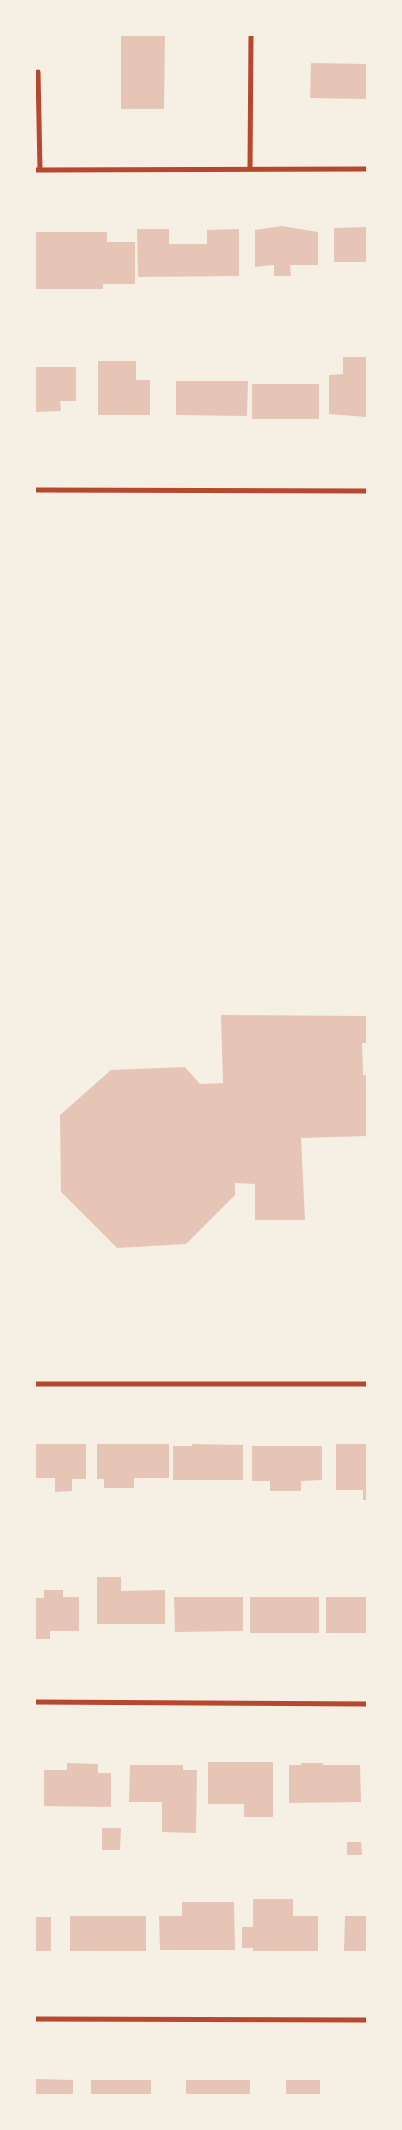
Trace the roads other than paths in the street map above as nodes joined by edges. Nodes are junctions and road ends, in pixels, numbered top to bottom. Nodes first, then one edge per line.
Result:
1 (251, 35) edge
2 (38, 72) dead end
3 (250, 169) junction
4 (37, 170) edge
5 (367, 170) edge
6 (35, 490) edge
7 (367, 491) edge
8 (35, 1384) edge
9 (367, 1384) edge
10 (35, 1702) edge
11 (367, 1704) edge
12 (35, 2019) edge
13 (367, 2020) edge

1 - 3 street
2 - 4 street
3 - 4 street
3 - 5 street
6 - 7 street
8 - 9 street
10 - 11 street
12 - 13 street

